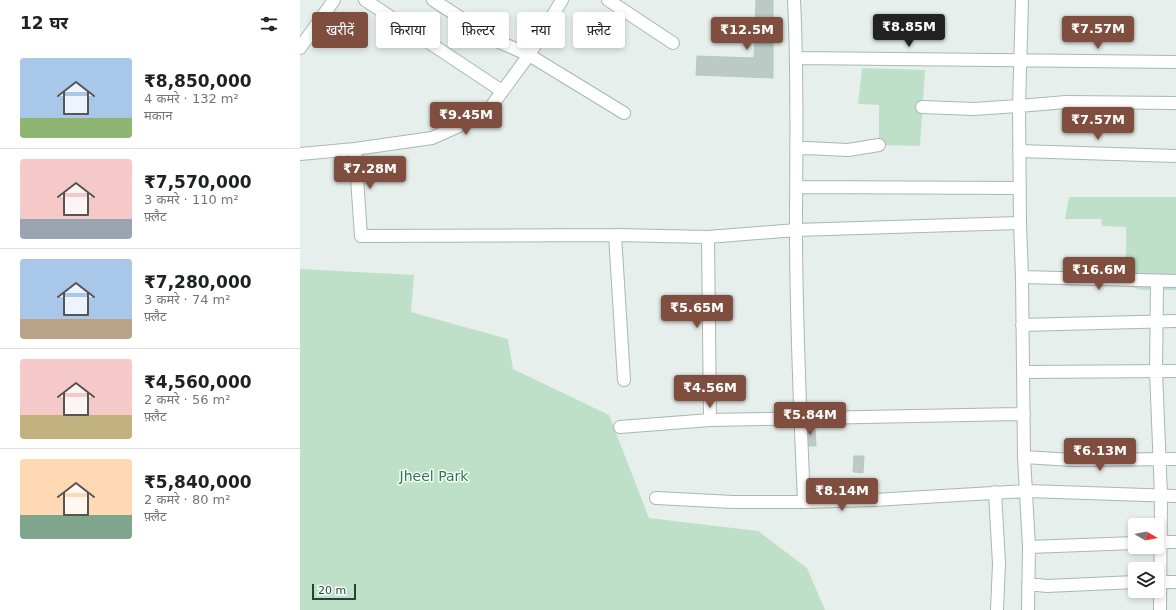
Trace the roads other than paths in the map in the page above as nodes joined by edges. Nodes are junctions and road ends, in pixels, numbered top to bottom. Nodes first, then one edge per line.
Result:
1 (365, 0) edge
2 (433, 0) edge
3 (560, 0) edge
4 (608, 0) edge
5 (794, 0) edge
6 (1022, 0) edge
7 (331, 1) edge
8 (302, 40) edge
9 (673, 43) dead end
10 (529, 55) junction
11 (797, 58) junction
12 (1021, 61) junction
13 (1176, 62) edge
14 (502, 91) junction
15 (1176, 103) edge
16 (1019, 106) junction
17 (922, 107) dead end
18 (624, 114) dead end
19 (879, 145) dead end
20 (355, 149) junction
21 (797, 149) junction
22 (1019, 150) junction
23 (300, 154) edge
24 (1176, 156) edge
25 (796, 187) junction
26 (1020, 188) junction
27 (1020, 222) junction
28 (796, 230) junction
29 (615, 235) junction
30 (708, 237) junction
31 (1022, 278) junction
32 (1157, 281) junction
33 (1176, 281) edge
34 (1176, 321) edge
35 (1156, 322) junction
36 (1022, 325) junction
37 (1156, 371) junction
38 (1176, 371) edge
39 (1023, 372) junction
40 (624, 380) dead end
41 (1024, 414) junction
42 (800, 419) junction
43 (710, 420) junction
44 (620, 427) dead end
45 (1024, 457) junction
46 (1160, 459) junction
47 (1176, 459) edge
48 (1027, 491) junction
49 (995, 492) junction
50 (1161, 496) junction
51 (1176, 496) edge
52 (656, 498) dead end
53 (804, 502) junction
54 (1160, 518) edge
55 (1164, 542) edge
56 (1176, 542) edge
57 (1128, 543) edge
58 (1029, 547) junction
59 (1128, 582) edge
60 (1164, 582) edge
61 (1176, 582) edge
62 (1028, 584) junction
63 (1160, 598) edge
64 (997, 610) edge
65 (1028, 610) edge
66 (1160, 610) edge

1 - 14 street
2 - 10 street
3 - 10 street
4 - 9 street
5 - 11 street
6 - 12 street
7 - 8 street
10 - 14 street
10 - 18 street
11 - 12 street
11 - 21 street
12 - 13 street
12 - 16 street
14 - 20 street
15 - 16 street
16 - 17 street
16 - 22 street
19 - 21 street
20 - 23 street
20 - 29 street
21 - 25 street
22 - 24 street
22 - 26 street
25 - 26 street
25 - 28 street
26 - 27 street
27 - 28 street
27 - 31 street
28 - 30 street
28 - 42 street
29 - 30 street
29 - 40 street
30 - 43 street
31 - 32 street
31 - 36 street
32 - 33 street
32 - 35 street
34 - 35 street
35 - 36 street
35 - 37 street
36 - 39 street
37 - 38 street
37 - 39 street
37 - 46 street
39 - 41 street
41 - 42 street
41 - 45 street
42 - 43 street
42 - 53 street
43 - 44 street
45 - 46 street
45 - 48 street
46 - 47 street
46 - 50 street
48 - 49 street
48 - 50 street
48 - 58 street
49 - 53 street
49 - 64 street
50 - 51 street
50 - 54 street
52 - 53 street
55 - 56 street
57 - 58 street
58 - 62 street
59 - 62 street
60 - 61 street
62 - 65 street
63 - 66 street

